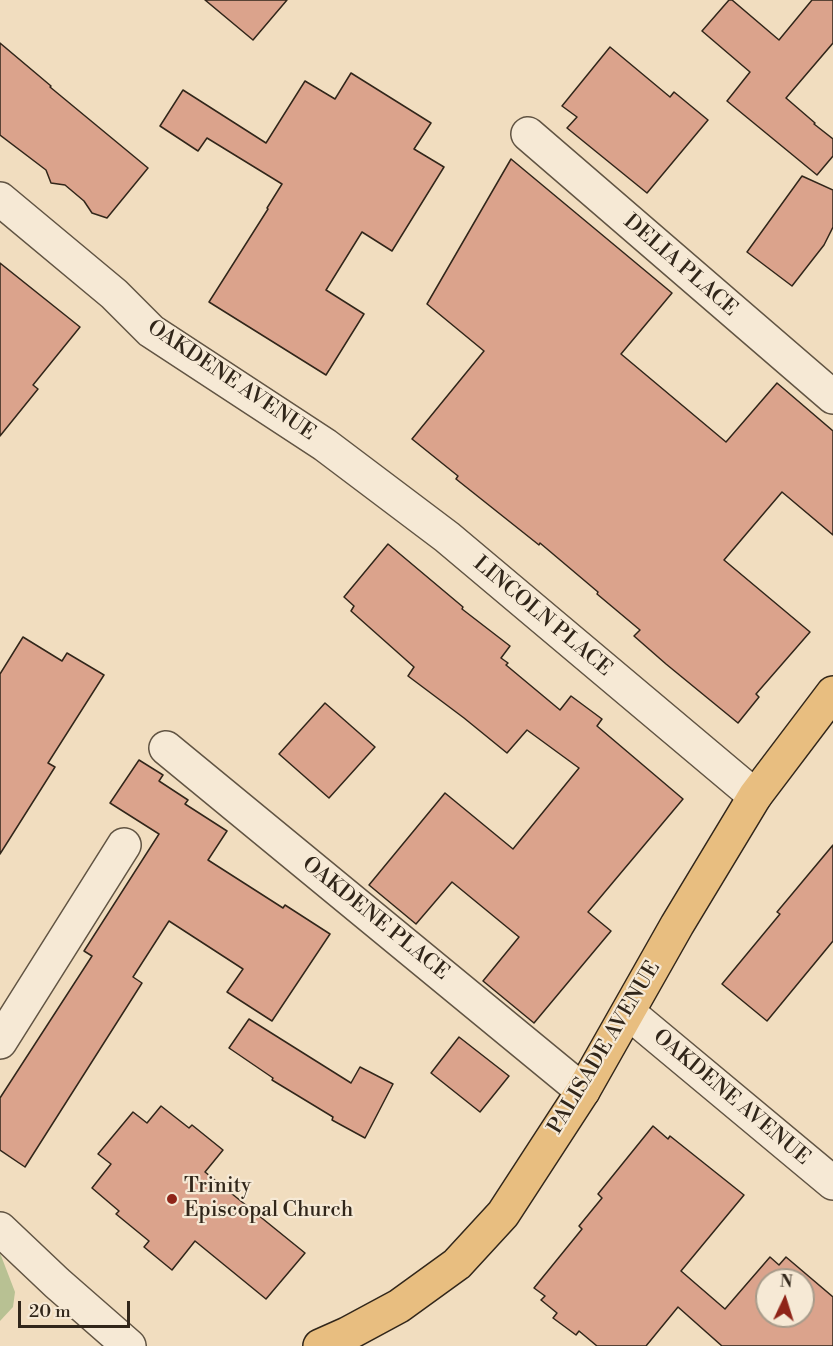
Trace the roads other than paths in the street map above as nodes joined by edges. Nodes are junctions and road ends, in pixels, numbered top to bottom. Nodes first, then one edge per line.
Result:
1 (528, 135) dead end
2 (0, 199) edge
3 (833, 397) edge
4 (325, 445) joint
5 (833, 693) edge
6 (166, 748) dead end
7 (754, 796) junction
8 (124, 845) dead end
9 (628, 1013) junction
10 (0, 1042) edge
11 (583, 1091) junction
12 (833, 1183) edge
13 (0, 1229) edge
14 (129, 1346) edge
15 (320, 1346) edge

1 - 3 street, DELIA PLACE
2 - 4 street, OAKDENE AVENUE
4 - 7 street, LINCOLN PLACE
5 - 7 main road, PALISADE AVENUE
6 - 11 street, OAKDENE PLACE
7 - 9 main road, PALISADE AVENUE
8 - 10 street
9 - 11 main road, PALISADE AVENUE
9 - 12 street, OAKDENE AVENUE
11 - 15 main road, PALISADE AVENUE
13 - 14 street

